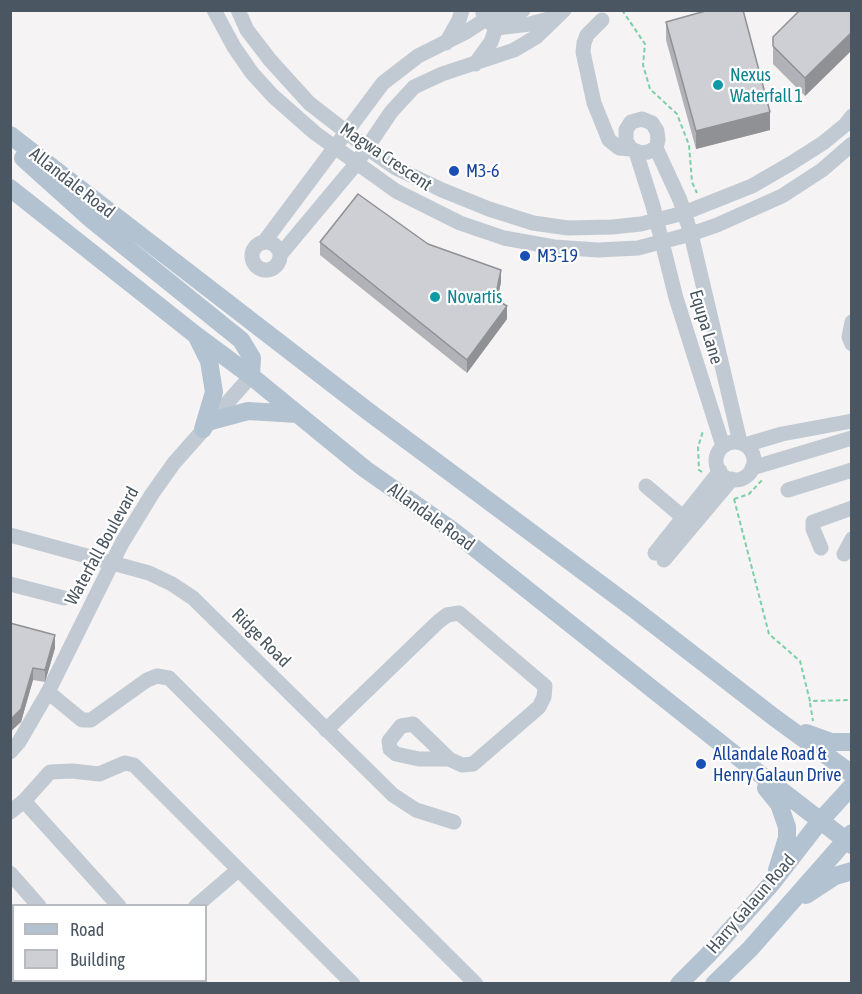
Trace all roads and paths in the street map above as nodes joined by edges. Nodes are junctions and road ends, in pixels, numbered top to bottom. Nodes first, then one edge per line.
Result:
1 (214, 10) edge
2 (238, 10) edge
3 (462, 10) edge
4 (524, 10) edge
5 (622, 10) edge
6 (560, 14) edge
7 (491, 17) edge
8 (602, 20) dead end
9 (446, 43) junction
10 (473, 65) junction
11 (852, 117) edge
12 (346, 132) junction
13 (10, 135) edge
14 (852, 144) edge
15 (10, 146) edge
16 (335, 148) junction
17 (367, 148) junction
18 (656, 148) junction
19 (633, 150) junction
20 (356, 164) junction
21 (10, 188) edge
22 (698, 195) dead end
23 (684, 213) junction
24 (655, 220) junction
25 (691, 234) junction
26 (661, 241) junction
27 (264, 242) junction
28 (280, 255) junction
29 (852, 322) edge
30 (197, 336) junction
31 (852, 344) edge
32 (251, 376) junction
33 (297, 414) junction
34 (852, 421) edge
35 (207, 425) junction
36 (813, 429) junction
37 (852, 438) edge
38 (742, 443) junction
39 (723, 446) junction
40 (820, 448) junction
41 (771, 464) junction
42 (752, 468) junction
43 (852, 470) edge
44 (726, 475) junction
45 (646, 486) dead end
46 (788, 489) dead end
47 (727, 495) junction
48 (852, 508) edge
49 (688, 521) junction
50 (10, 535) edge
51 (852, 539) edge
52 (820, 548) dead end
53 (844, 554) dead end
54 (659, 556) dead end
55 (111, 564) junction
56 (10, 584) edge
57 (64, 598) dead end
58 (48, 692) junction
59 (852, 700) edge
60 (775, 718) junction
61 (326, 730) junction
62 (852, 742) edge
63 (10, 752) edge
64 (449, 759) dead end
65 (742, 761) junction
66 (852, 774) edge
67 (852, 786) edge
68 (24, 801) junction
69 (10, 812) edge
70 (820, 821) junction
71 (453, 822) dead end
72 (850, 839) edge
73 (238, 870) junction
74 (852, 871) edge
75 (10, 873) edge
76 (772, 883) junction
77 (792, 902) junction
78 (37, 904) edge
79 (116, 904) edge
80 (198, 904) edge
81 (353, 984) edge
82 (476, 984) edge
83 (679, 984) edge
84 (714, 984) edge

1 - 16 street, Magwa Crescent
2 - 12 street, Magwa Crescent
3 - 9 street
4 - 7 street
5 - 22 path
6 - 7 street
6 - 10 street
7 - 9 street
7 - 10 street
8 - 19 street
9 - 12 street
10 - 17 street
11 - 23 street, Magwa Crescent
12 - 16 street
12 - 17 street, Magwa Crescent
13 - 60 main road, Allandale Road
14 - 25 street, Magwa Crescent
15 - 32 main road
16 - 20 street, Magwa Crescent
16 - 27 street
17 - 20 street
17 - 24 street, Magwa Crescent
18 - 19 street
18 - 19 street
18 - 23 street, Equpa Lane
19 - 24 street, Equpa Lane
20 - 26 street, Magwa Crescent
20 - 28 street
21 - 30 main road, Allandale Road
23 - 24 street, Magwa Crescent
23 - 25 street, Equpa Lane
24 - 26 street, Equpa Lane
25 - 26 street, Magwa Crescent
25 - 38 street, Equpa Lane
26 - 39 street, Equpa Lane
27 - 28 street
27 - 28 street
29 - 31 street
30 - 32 main road, Allandale Road
30 - 35 main road
32 - 33 main road, Allandale Road
32 - 35 street, Waterfall Boulevard
33 - 35 main road
33 - 65 main road, Allandale Road
34 - 36 street
35 - 55 street, Waterfall Boulevard
36 - 38 street
36 - 40 street
37 - 40 street
38 - 39 street
38 - 42 street
39 - 44 street
40 - 41 street
41 - 42 street
41 - 47 path
42 - 44 street
43 - 46 street
44 - 47 street
44 - 49 street
45 - 49 street
47 - 49 street
47 - 59 path
48 - 52 street
49 - 54 street
50 - 55 street, Ridge Road
51 - 53 street
55 - 58 street, Waterfall Boulevard
55 - 61 street, Ridge Road
56 - 57 street
58 - 63 street, Waterfall Boulevard
58 - 82 street
60 - 62 main road
60 - 66 main road, Allandale Road
61 - 64 street
61 - 71 street, Ridge Road
65 - 70 main road, Allandale Road
65 - 76 main road
67 - 70 main road, Harry Galaun Road
68 - 69 street
68 - 73 street
68 - 79 street
70 - 72 main road, Allandale Road
70 - 76 main road, Harry Galaun Road
72 - 77 main road, Harry Galaun Road
73 - 80 street
73 - 81 street
74 - 77 main road
75 - 78 street
76 - 83 main road, Harry Galaun Road
77 - 84 main road, Harry Galaun Road

